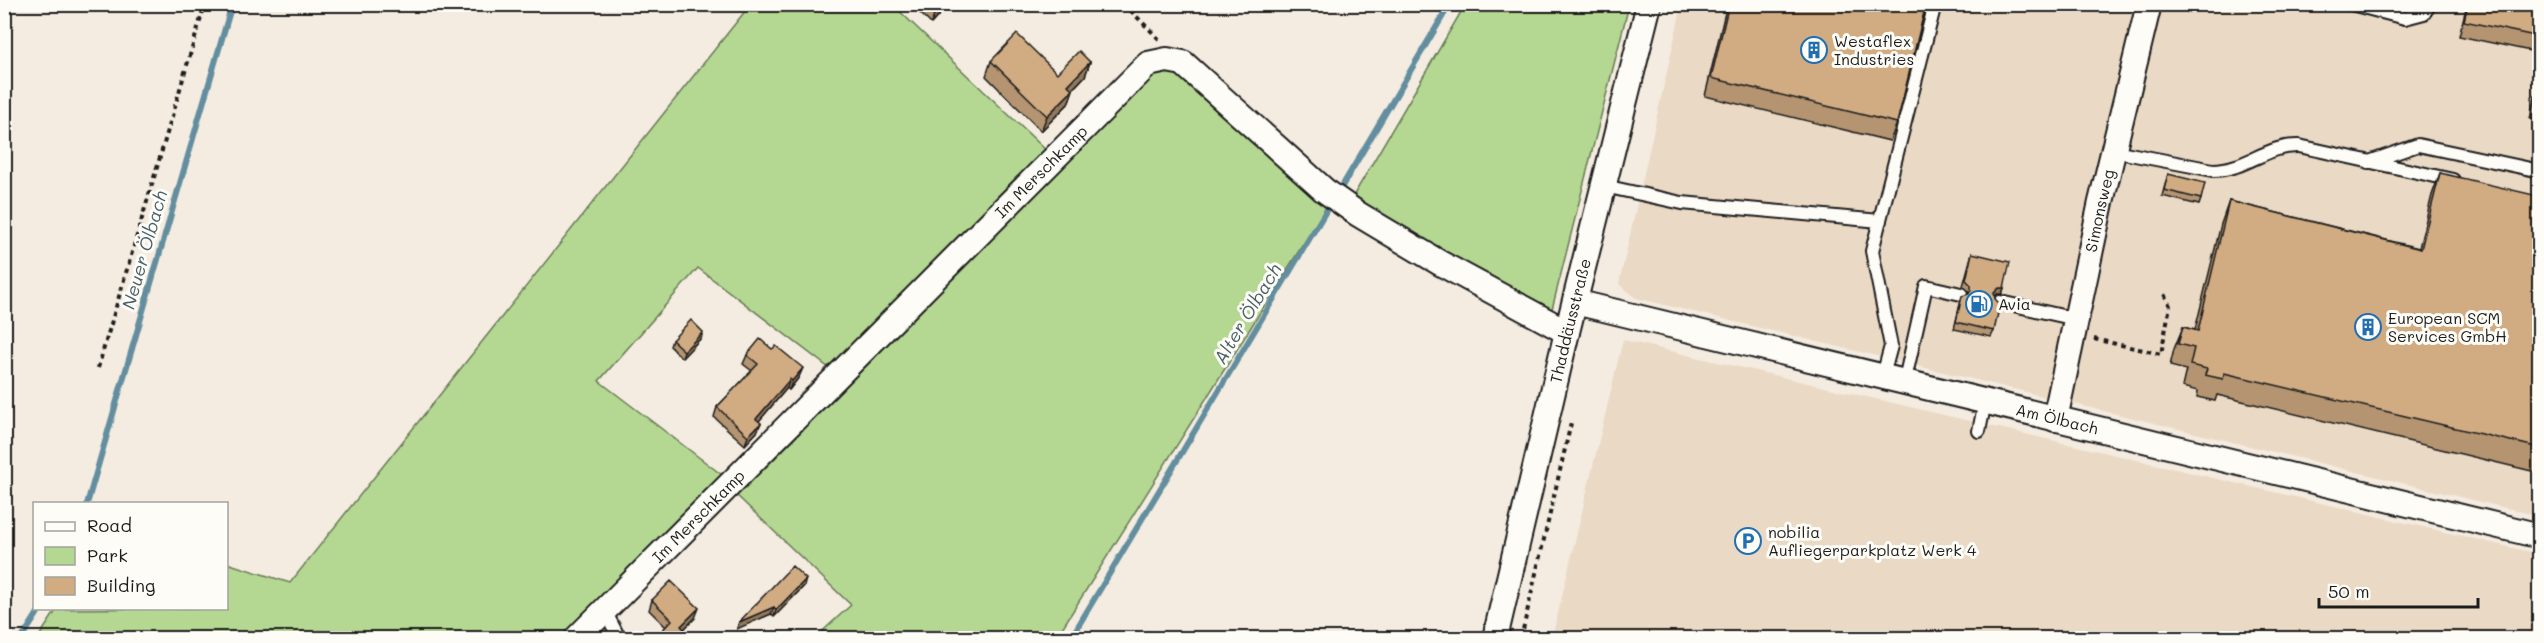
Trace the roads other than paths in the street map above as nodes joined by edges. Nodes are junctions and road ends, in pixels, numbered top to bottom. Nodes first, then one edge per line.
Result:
1 (1649, 4) edge
2 (1935, 4) edge
3 (2149, 4) edge
4 (2351, 4) edge
5 (2430, 4) edge
6 (2114, 151) junction
7 (2368, 162) junction
8 (2540, 171) edge
9 (2464, 183) edge
10 (1604, 186) junction
11 (1880, 221) junction
12 (1961, 294) edge
13 (1575, 302) junction
14 (2000, 302) edge
15 (2074, 326) junction
16 (1567, 332) junction
17 (1893, 381) junction
18 (1985, 402) junction
19 (2055, 419) junction
20 (1979, 431) dead end
21 (2540, 536) edge
22 (605, 611) junction
23 (577, 639) edge
24 (619, 639) edge
25 (1496, 639) edge

1 - 10 street, Thaddäusstraße
2 - 11 lane
3 - 6 street, Simonsweg
4 - 5 lane
6 - 7 lane
6 - 15 street, Simonsweg
7 - 8 lane
7 - 9 lane
10 - 11 lane
10 - 13 street, Thaddäusstraße
11 - 17 lane
12 - 17 lane
13 - 16 street, Thaddäusstraße
13 - 17 street, Am Ölbach
14 - 15 lane
15 - 19 street, Simonsweg
16 - 22 street, Im Merschkamp
16 - 25 street, Thaddäusstraße
17 - 18 street, Am Ölbach
18 - 19 street, Am Ölbach
18 - 20 lane
19 - 21 street, Am Ölbach
22 - 23 street, Im Merschkamp
22 - 24 lane

